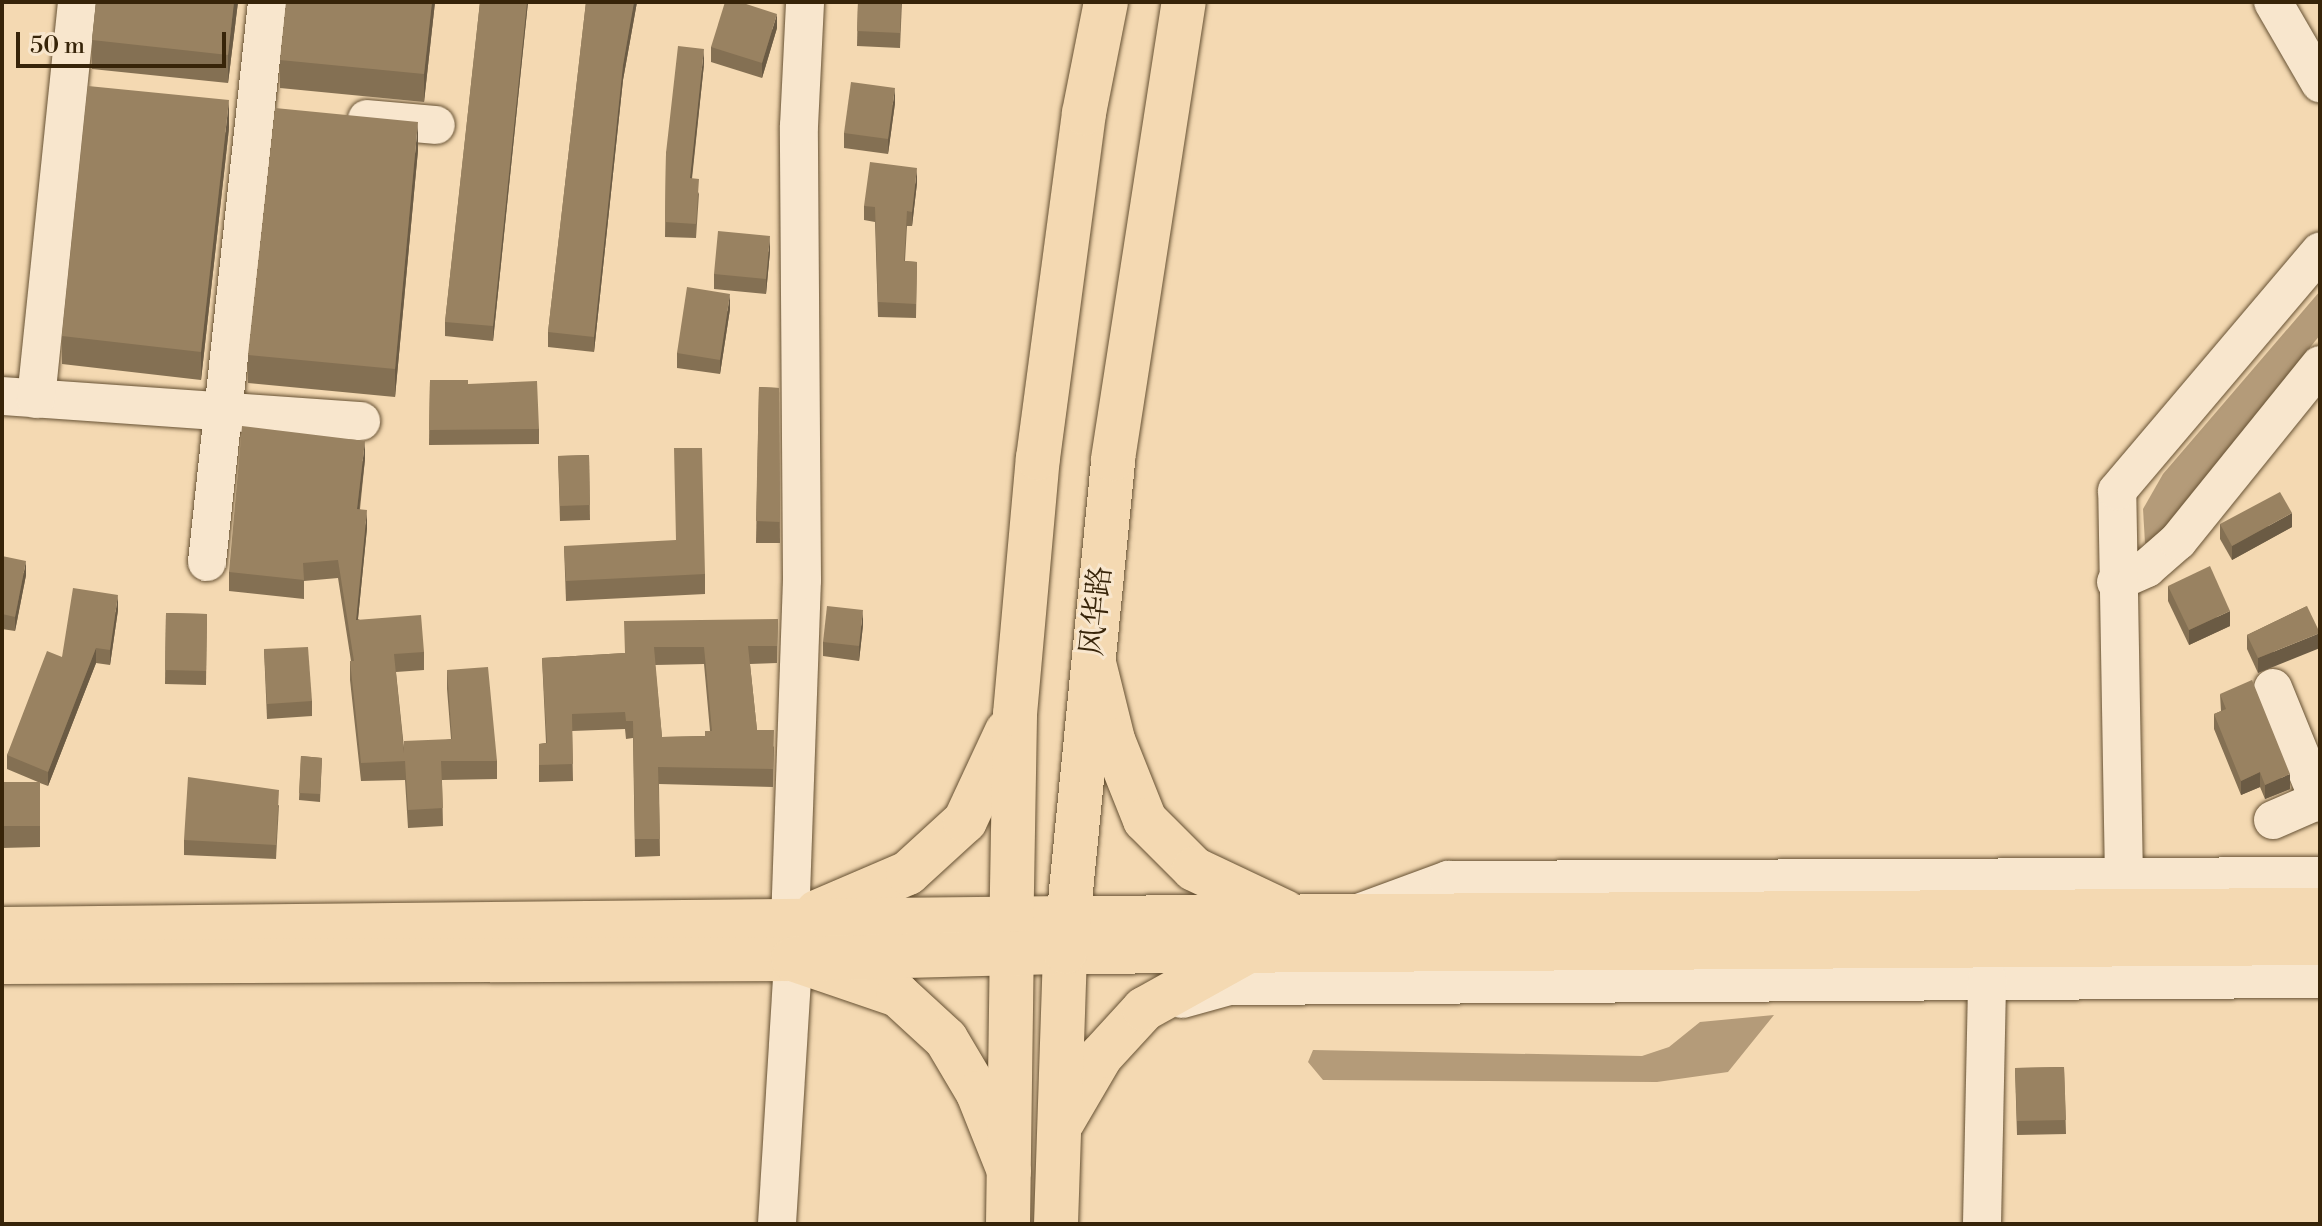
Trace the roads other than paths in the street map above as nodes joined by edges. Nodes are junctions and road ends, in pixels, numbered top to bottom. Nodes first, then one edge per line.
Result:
1 (77, 2) edge
2 (267, 2) edge
3 (805, 2) edge
4 (1106, 2) edge
5 (1184, 2) edge
6 (2273, 2) edge
7 (2320, 83) edge
8 (331, 115) edge
9 (436, 125) dead end
10 (2320, 252) edge
11 (2320, 365) edge
12 (19, 398) edge
13 (223, 411) junction
14 (361, 421) dead end
15 (207, 562) dead end
16 (2116, 582) junction
17 (1092, 657) junction
18 (2273, 688) dead end
19 (1015, 714) junction
20 (2319, 802) edge
21 (2273, 820) dead end
22 (2320, 876) edge
23 (2320, 910) edge
24 (1294, 916) junction
25 (2, 929) edge
26 (2142, 929) junction
27 (1010, 933) junction
28 (1067, 935) junction
29 (792, 941) junction
30 (2320, 943) edge
31 (1249, 951) junction
32 (2, 962) edge
33 (1987, 979) junction
34 (2320, 979) edge
35 (1144, 1009) junction
36 (1060, 1127) junction
37 (1009, 1171) junction
38 (777, 1224) edge
39 (1008, 1224) edge
40 (1056, 1224) edge
41 (1982, 1224) edge

1 - 12 street
2 - 13 street
3 - 29 street
4 - 19 main road
5 - 17 main road, 风华路
6 - 7 street
8 - 9 street
10 - 16 street
11 - 16 street
12 - 13 street
13 - 14 street
13 - 15 street
16 - 26 street
17 - 24 main road
17 - 28 main road, 风华路
18 - 20 street
19 - 27 main road
19 - 29 main road
20 - 21 street
22 - 26 street
23 - 26 main road
24 - 26 main road
24 - 28 main road
25 - 29 main road
26 - 30 main road
26 - 31 main road
26 - 33 street
26 - 34 street
27 - 28 main road
27 - 29 main road
27 - 37 main road
28 - 31 main road
28 - 36 main road, 风华路
29 - 32 main road
29 - 37 main road
29 - 38 street
31 - 35 main road
33 - 35 street
33 - 41 street
35 - 36 main road
36 - 40 main road, 风华路
37 - 39 main road

